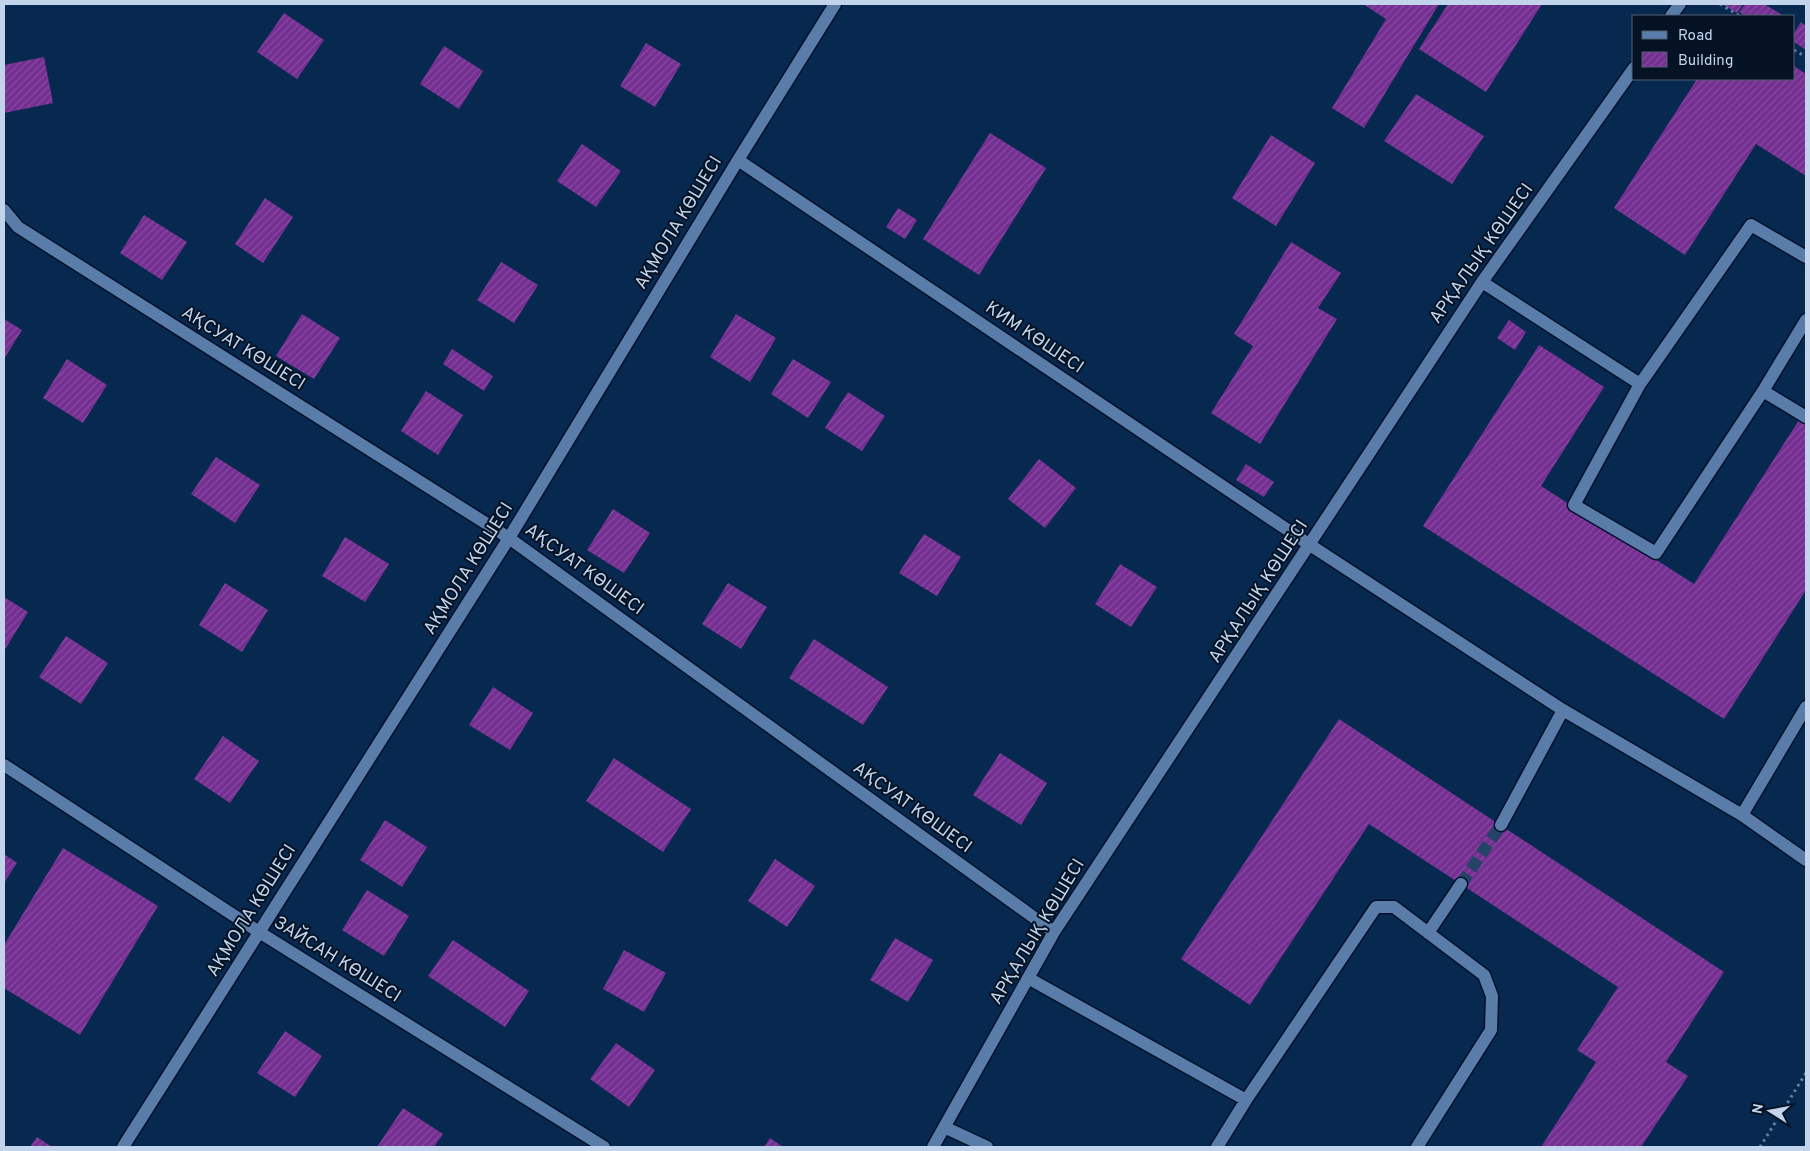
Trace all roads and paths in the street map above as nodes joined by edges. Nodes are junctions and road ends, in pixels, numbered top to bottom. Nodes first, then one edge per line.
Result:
1 (836, 4) edge
2 (1680, 4) edge
3 (1720, 4) edge
4 (1672, 15) edge
5 (1738, 15) edge
6 (1795, 51) edge
7 (1806, 57) edge
8 (1632, 71) edge
9 (738, 160) junction
10 (4, 210) edge
11 (1806, 257) edge
12 (1482, 282) junction
13 (1806, 320) edge
14 (1640, 384) junction
15 (1763, 391) junction
16 (1806, 417) edge
17 (509, 538) junction
18 (1310, 545) junction
19 (1806, 707) edge
20 (1563, 710) junction
21 (4, 765) edge
22 (1742, 815) junction
23 (1501, 825) tunnel mouth
24 (1806, 860) edge
25 (1461, 884) tunnel mouth
26 (258, 932) junction
27 (1054, 932) junction
28 (1428, 933) junction
29 (1028, 978) junction
30 (1806, 1073) edge
31 (1246, 1100) junction
32 (944, 1127) junction
33 (123, 1147) edge
34 (604, 1147) edge
35 (933, 1147) edge
36 (987, 1147) edge
37 (1217, 1147) edge
38 (1417, 1147) edge
39 (1760, 1147) edge

1 - 9 street, АҚМОЛА КӨШЕСІ
2 - 4 street
3 - 5 path
6 - 7 path
8 - 12 street, АРҚАЛЫҚ КӨШЕСІ
9 - 17 street, АҚМОЛА КӨШЕСІ
9 - 18 street, КИМ КӨШЕСІ
10 - 17 street, АҚСУАТ КӨШЕСІ
11 - 14 street
12 - 14 street
12 - 18 street, АРҚАЛЫҚ КӨШЕСІ
13 - 15 street
14 - 15 street
15 - 16 street
17 - 26 street, АҚМОЛА КӨШЕСІ
17 - 27 street, АҚСУАТ КӨШЕСІ
18 - 20 street, КИМ КӨШЕСІ
18 - 27 street, АРҚАЛЫҚ КӨШЕСІ
19 - 22 street
20 - 22 street, КИМ КӨШЕСІ
20 - 23 street
21 - 26 street, ЗАЙСАН КӨШЕСІ
22 - 24 street, КИМ КӨШЕСІ
25 - 28 street
26 - 33 street, АҚМОЛА КӨШЕСІ
26 - 34 street, ЗАЙСАН КӨШЕСІ
27 - 29 street, АРҚАЛЫҚ КӨШЕСІ
28 - 31 street
28 - 38 street
29 - 31 street
29 - 32 street, АРҚАЛЫҚ КӨШЕСІ
30 - 39 path
31 - 37 street
32 - 35 street, АРҚАЛЫҚ КӨШЕСІ
32 - 36 street

